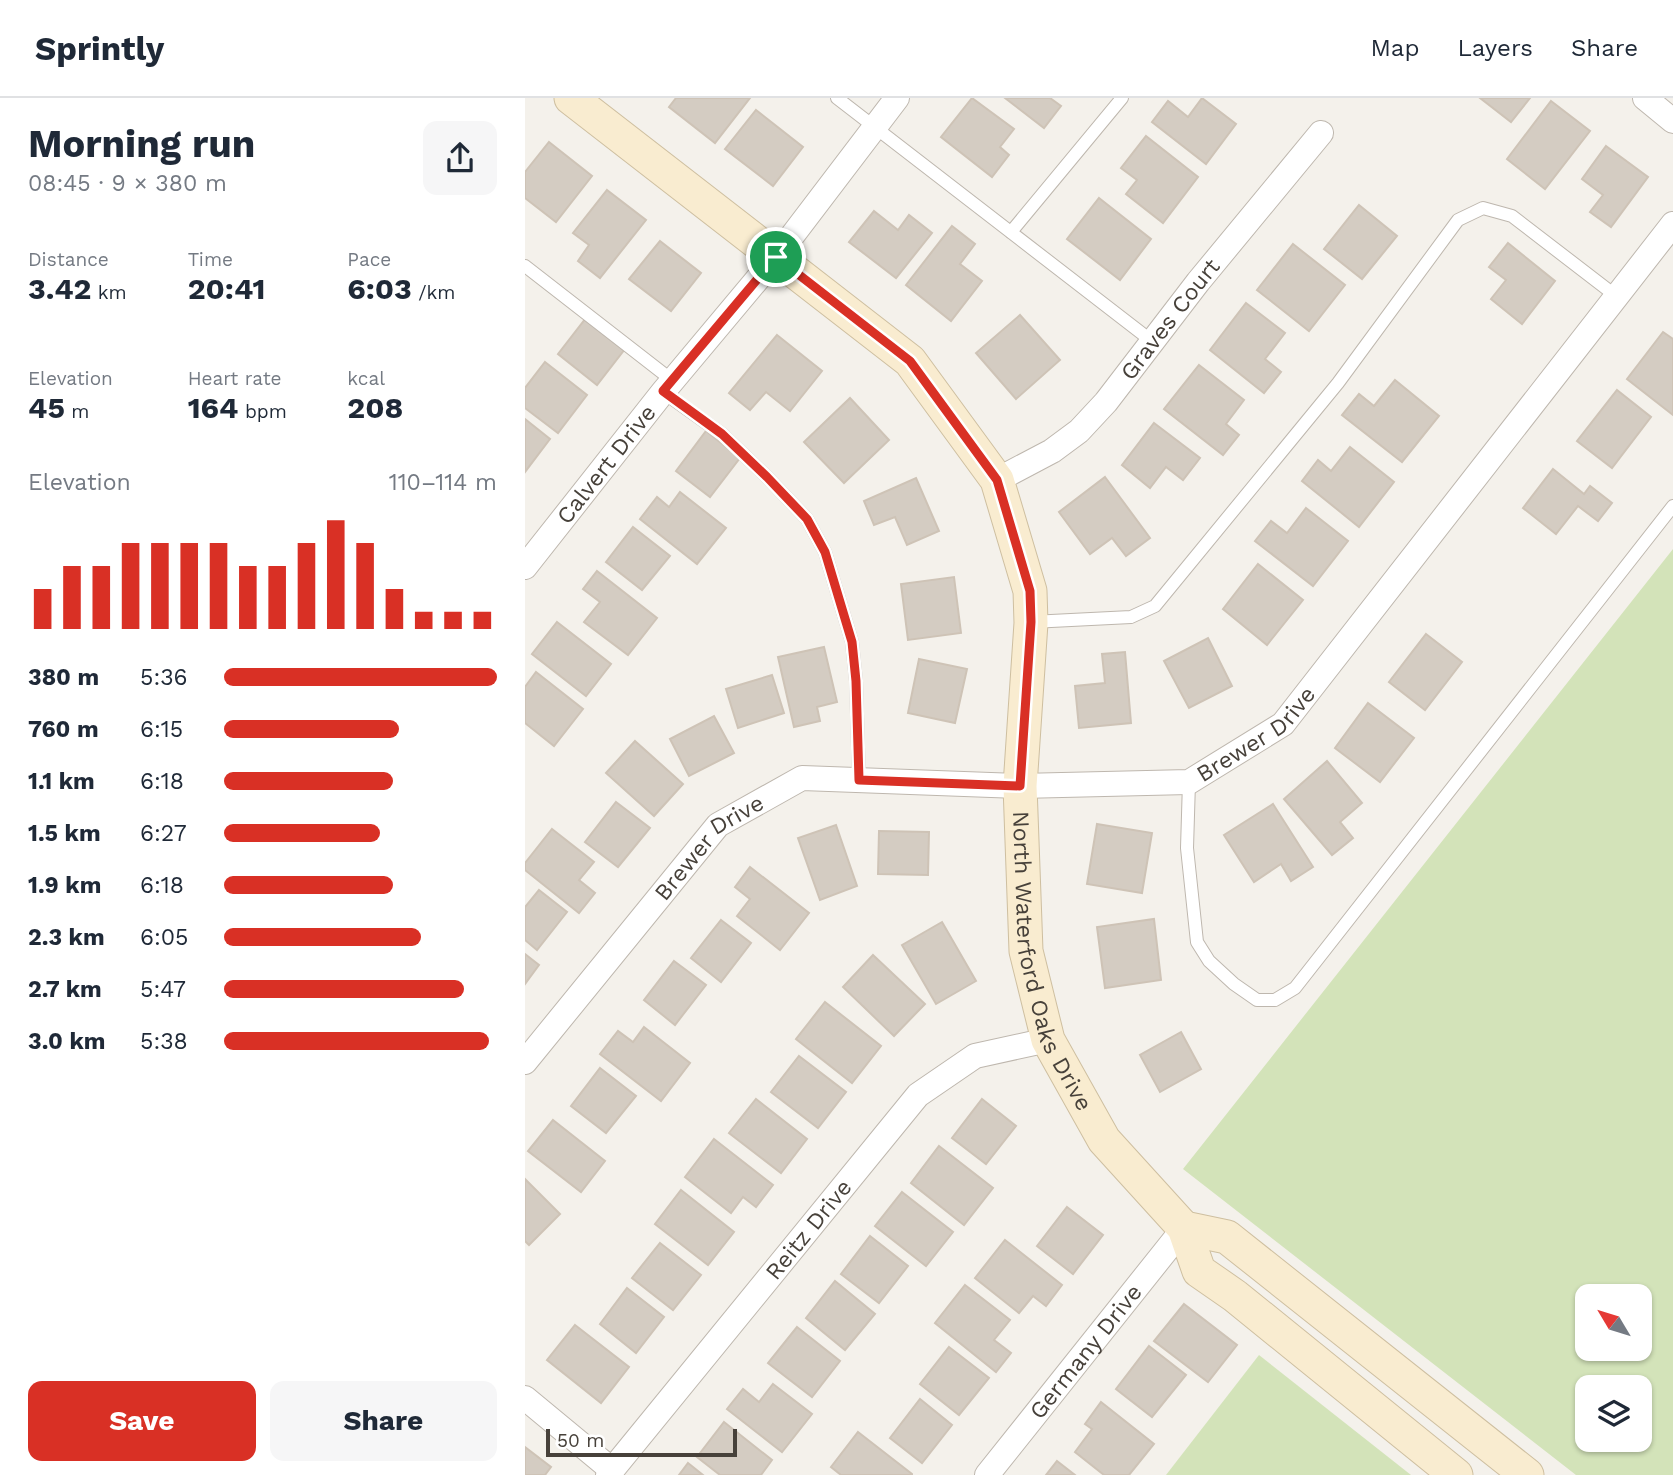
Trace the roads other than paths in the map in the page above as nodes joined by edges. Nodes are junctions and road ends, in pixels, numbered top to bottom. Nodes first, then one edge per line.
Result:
1 (571, 98) edge
2 (838, 98) edge
3 (897, 98) edge
4 (1122, 98) edge
5 (1645, 98) edge
6 (1673, 121) edge
7 (875, 127) junction
8 (1321, 133) dead end
9 (1673, 224) edge
10 (1011, 232) junction
11 (776, 257) junction
12 (525, 266) edge
13 (1616, 296) junction
14 (1153, 342) junction
15 (668, 386) junction
16 (997, 480) junction
17 (1673, 506) edge
18 (525, 567) edge
19 (1031, 622) junction
20 (859, 780) junction
21 (1189, 782) junction
22 (1020, 786) junction
23 (1048, 1040) junction
24 (525, 1062) edge
25 (1184, 1228) junction
26 (525, 1398) edge
27 (610, 1472) edge
28 (987, 1475) edge
29 (1456, 1475) edge
30 (1527, 1475) edge

1 - 11 street, North Waterford Oaks Drive
2 - 7 lane
3 - 7 street, Calvert Drive
4 - 10 lane
5 - 6 street
7 - 10 lane
7 - 11 street, Calvert Drive
8 - 14 street, Graves Court
9 - 13 street, Brewer Drive
10 - 14 lane
11 - 15 street, Calvert Drive
11 - 16 street, North Waterford Oaks Drive
12 - 15 lane
13 - 19 lane
13 - 21 street, Brewer Drive
14 - 16 street, Graves Court
15 - 18 street, Calvert Drive
15 - 20 lane
16 - 19 street, North Waterford Oaks Drive
17 - 21 lane
19 - 22 street, North Waterford Oaks Drive
20 - 22 street, Brewer Drive
20 - 24 street, Brewer Drive
21 - 22 street, Brewer Drive
22 - 23 street, North Waterford Oaks Drive
23 - 25 street, North Waterford Oaks Drive
23 - 27 street, Reitz Drive
25 - 28 street, Germany Drive
25 - 29 street, North Waterford Oaks Drive
25 - 30 street
26 - 27 street

